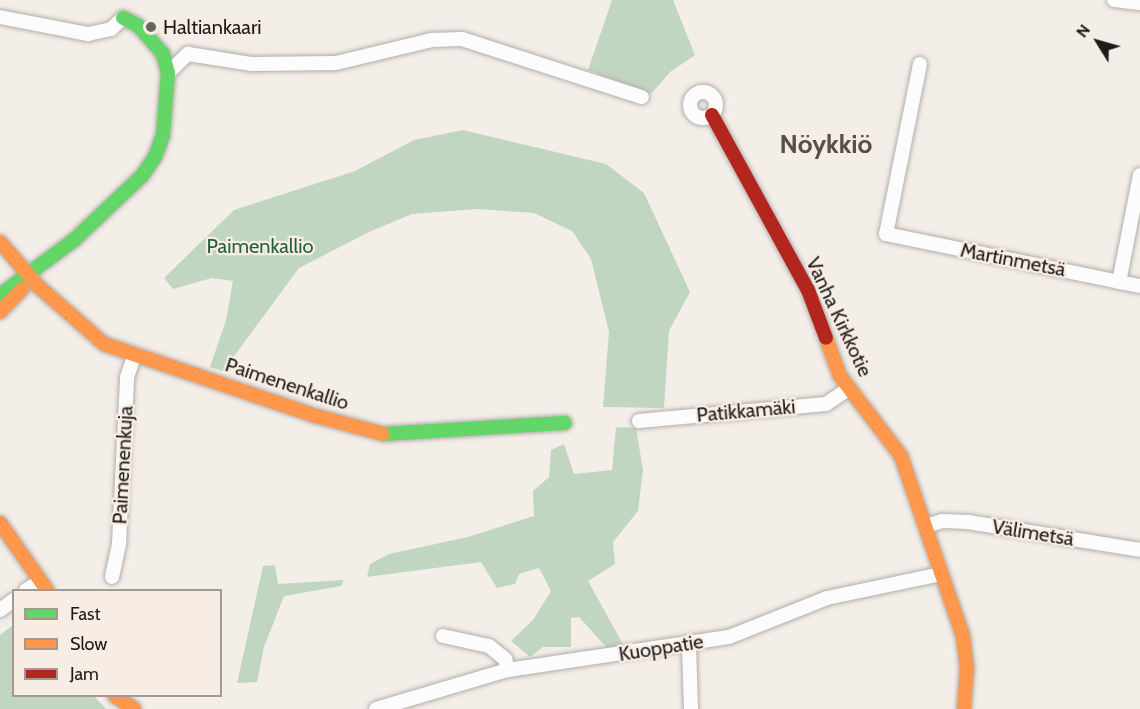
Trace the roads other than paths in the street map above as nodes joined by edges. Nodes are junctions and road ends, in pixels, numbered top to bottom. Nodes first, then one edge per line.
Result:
1 (1114, 0) edge
2 (124, 2) dead end
3 (1140, 3) edge
4 (0, 17) edge
5 (123, 18) junction
6 (920, 64) dead end
7 (168, 73) junction
8 (642, 97) dead end
9 (711, 115) dead end
10 (1140, 175) edge
11 (0, 242) edge
12 (28, 275) junction
13 (1119, 282) junction
14 (1140, 286) edge
15 (0, 295) edge
16 (0, 312) edge
17 (135, 354) junction
18 (848, 388) junction
19 (639, 421) dead end
20 (565, 423) dead end
21 (0, 523) edge
22 (926, 526) junction
23 (0, 544) edge
24 (1140, 550) edge
25 (941, 574) junction
26 (112, 577) dead end
27 (44, 586) edge
28 (26, 589) edge
29 (443, 636) dead end
30 (690, 645) junction
31 (508, 670) junction
32 (116, 697) edge
33 (134, 709) edge
34 (376, 709) edge
35 (691, 709) edge
36 (964, 709) edge

1 - 3 street
2 - 5 street
4 - 5 street
5 - 7 street
6 - 13 street, Martinmetsä
7 - 8 street
7 - 12 street
9 - 18 street, Vanha Kirkkotie
10 - 13 street
11 - 12 street, Paimenenkallio
12 - 15 street
12 - 16 street
12 - 17 street, Paimenenkallio
13 - 14 street, Martinmetsä
17 - 20 street, Paimenenkallio
17 - 26 street, Paimenenkuja
18 - 19 street, Patikkamäki
18 - 22 street, Vanha Kirkkotie
21 - 27 street
22 - 24 street, Välimetsä
22 - 25 street, Vanha Kirkkotie
23 - 28 street
25 - 30 street, Kuoppatie
25 - 36 street, Vanha Kirkkotie
29 - 31 street
30 - 31 street, Kuoppatie
30 - 35 street
31 - 34 street, Kuoppatie
32 - 33 street

